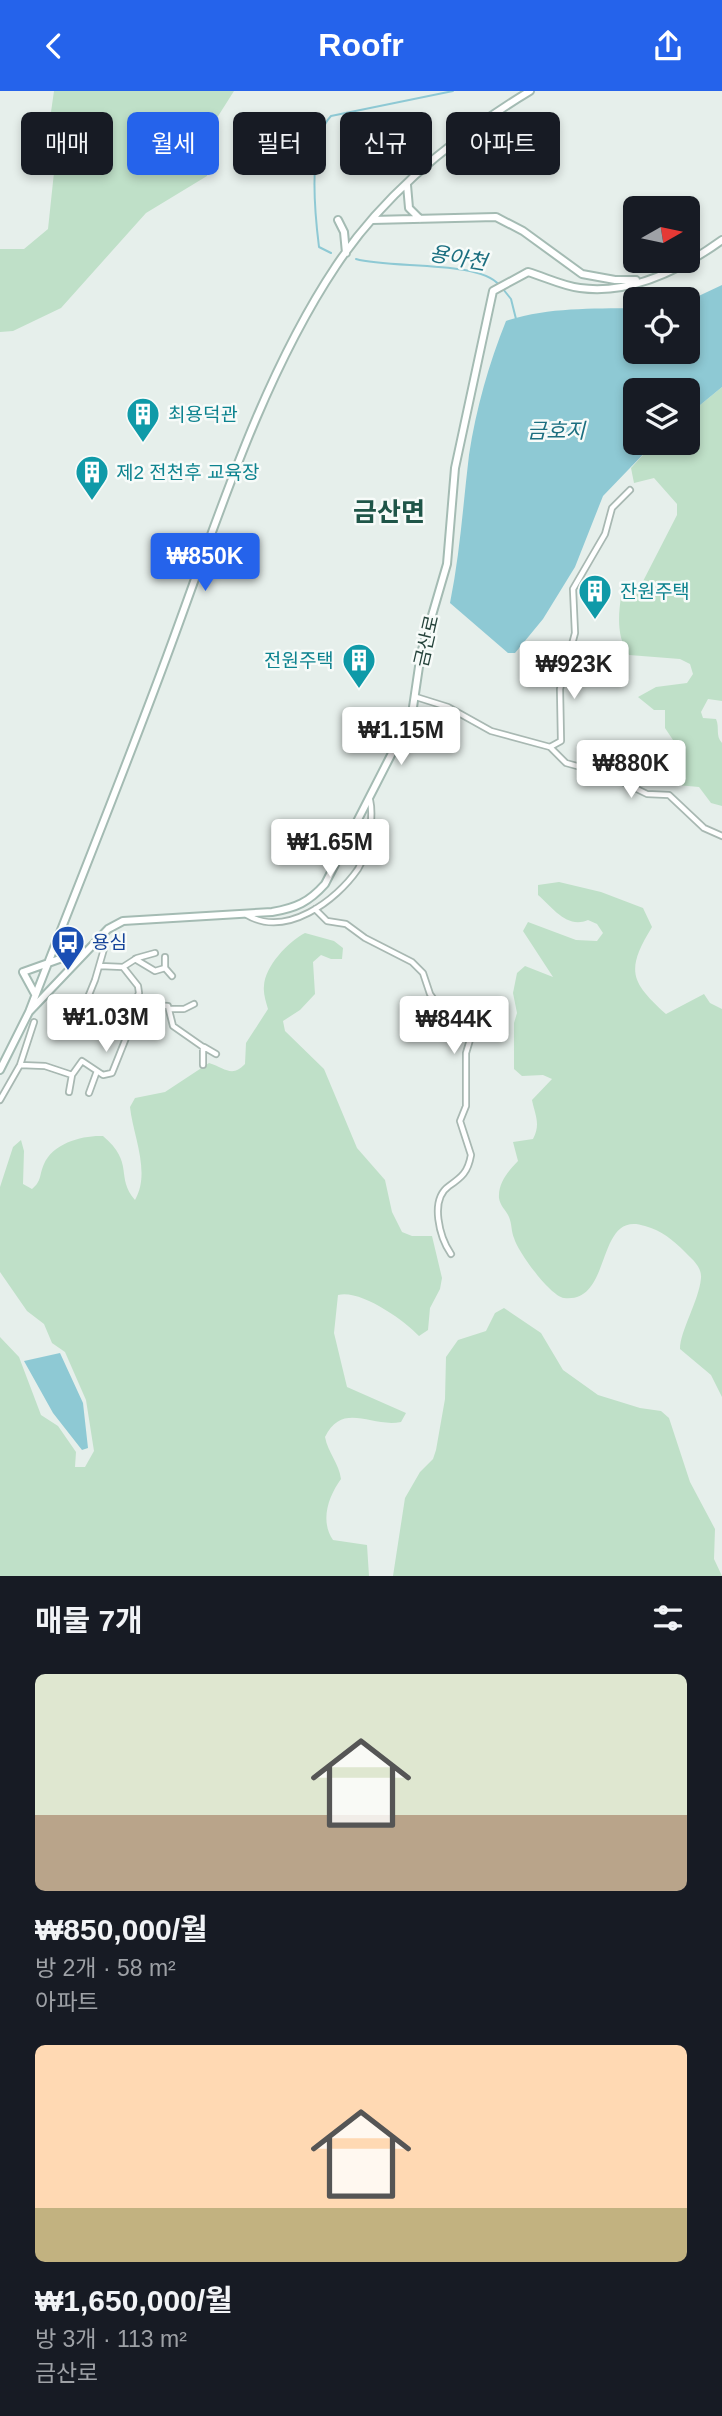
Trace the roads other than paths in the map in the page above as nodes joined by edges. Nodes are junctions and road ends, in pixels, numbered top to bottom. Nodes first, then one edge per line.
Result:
1 (530, 91) edge
2 (407, 185) junction
3 (419, 219) junction
4 (338, 220) dead end
5 (372, 220) junction
6 (722, 240) edge
7 (346, 253) junction
8 (655, 279) junction
9 (630, 490) dead end
10 (416, 697) junction
11 (550, 747) junction
12 (369, 799) junction
13 (722, 835) edge
14 (315, 909) junction
15 (247, 915) junction
16 (61, 929) junction
17 (106, 942) dead end
18 (87, 949) junction
19 (155, 953) dead end
20 (165, 957) dead end
21 (135, 959) junction
22 (47, 964) junction
23 (100, 966) junction
24 (123, 967) junction
25 (165, 968) junction
26 (172, 977) dead end
27 (35, 996) junction
28 (139, 997) junction
29 (194, 1004) dead end
30 (169, 1009) junction
31 (29, 1012) junction
32 (101, 1019) dead end
33 (34, 1021) dead end
34 (203, 1047) junction
35 (216, 1054) dead end
36 (20, 1065) junction
37 (203, 1065) dead end
38 (0, 1070) edge
39 (97, 1071) junction
40 (72, 1075) junction
41 (69, 1092) dead end
42 (89, 1093) dead end
43 (0, 1101) edge
44 (451, 1254) dead end

1 - 2 street
2 - 3 street
2 - 5 street
3 - 5 street
3 - 8 street
4 - 7 street
5 - 7 street
6 - 8 street
7 - 16 street
8 - 10 street, 금산로
9 - 11 street
10 - 11 street
10 - 12 street, 금산로
11 - 13 street
12 - 14 street
12 - 15 street, 금산로
14 - 15 street
14 - 44 street
15 - 18 street, 금산로
16 - 18 street
16 - 22 street
17 - 23 street
18 - 22 street
18 - 31 street, 금산로
19 - 21 street
20 - 25 street
21 - 24 street
21 - 25 street
22 - 27 street
22 - 27 street
23 - 24 street
23 - 32 street
24 - 28 street
25 - 26 street
27 - 31 street
28 - 30 street
28 - 39 street
29 - 30 street
30 - 34 street
31 - 38 street
33 - 36 street
34 - 35 street
34 - 37 street
36 - 40 street
36 - 43 street
39 - 40 street
39 - 42 street
40 - 41 street

